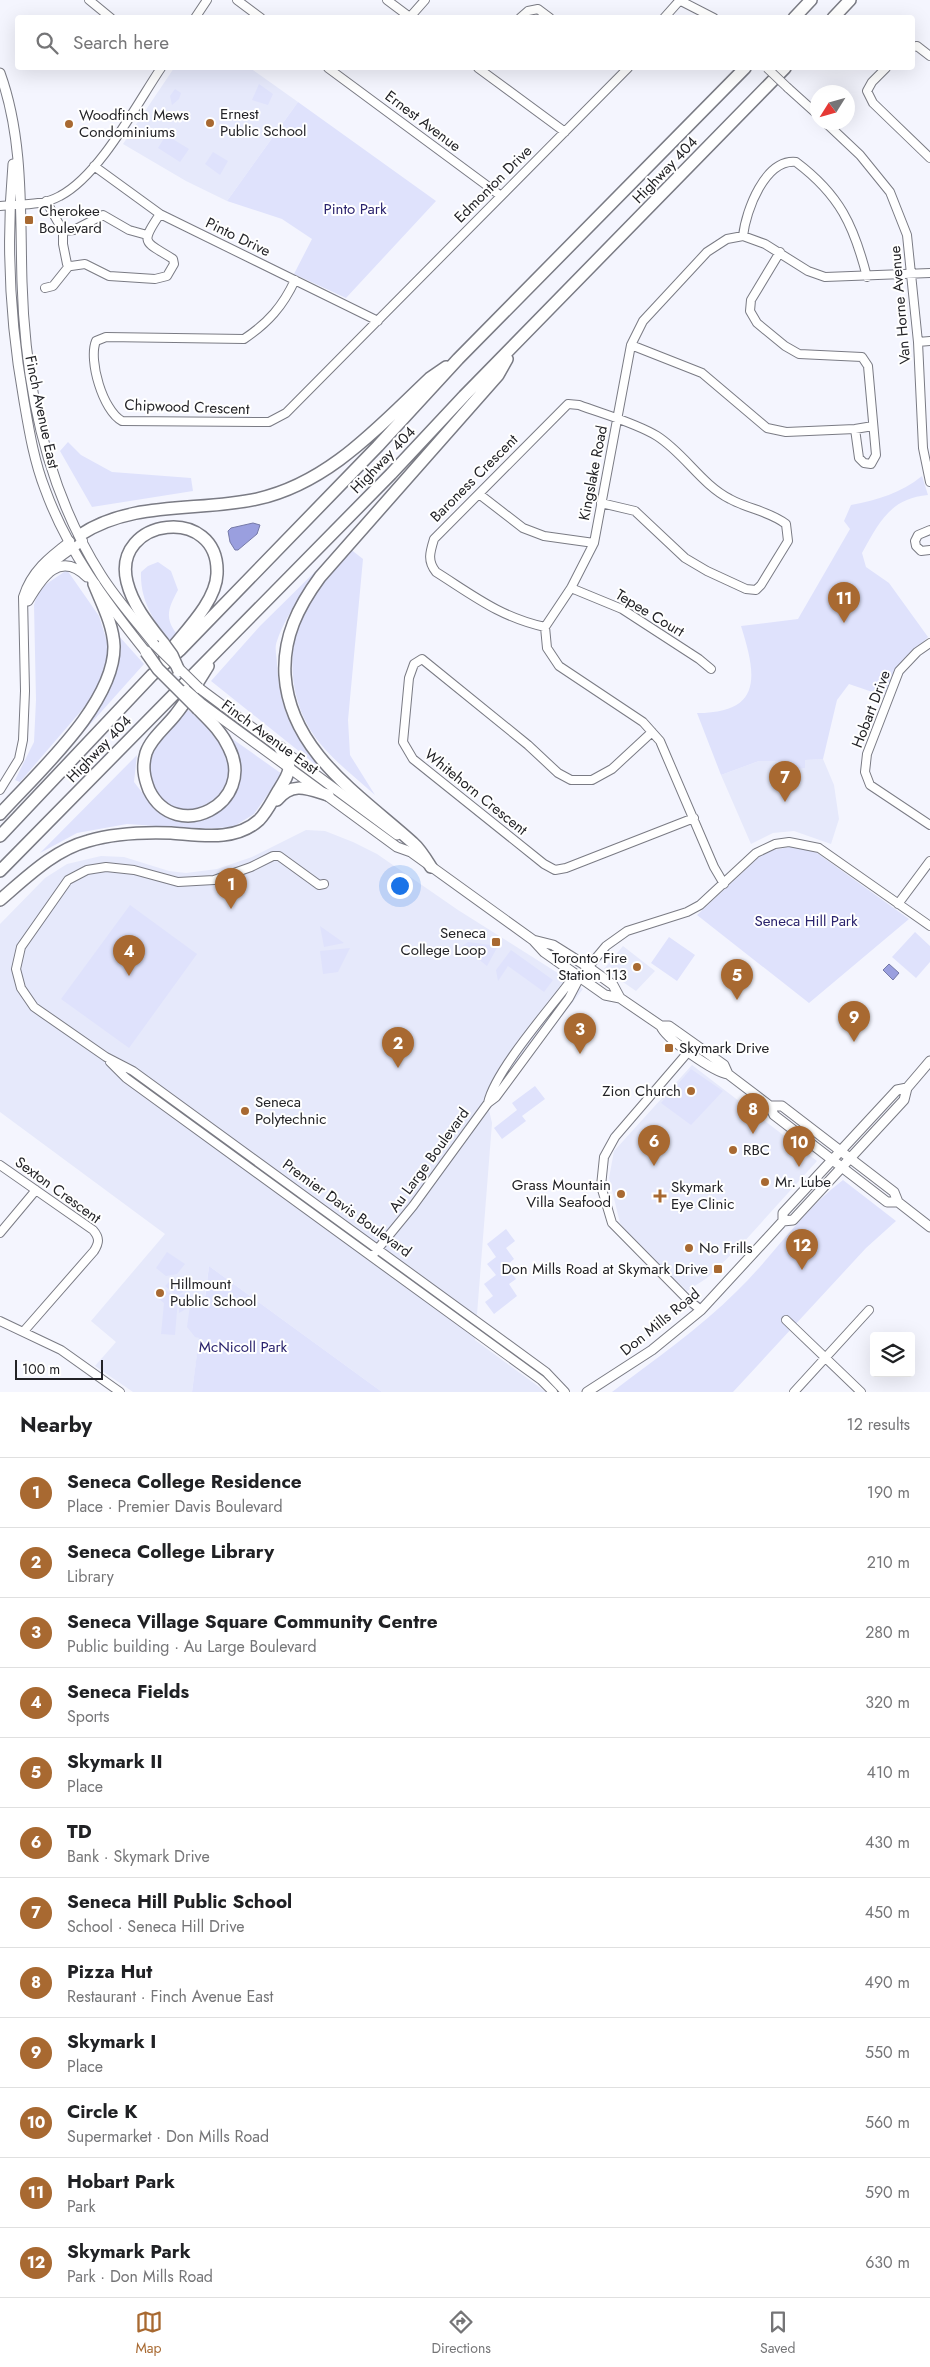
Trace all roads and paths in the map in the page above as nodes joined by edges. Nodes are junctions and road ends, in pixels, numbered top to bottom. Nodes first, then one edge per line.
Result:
1 (90, 0) edge
2 (206, 0) edge
3 (237, 0) edge
4 (387, 0) edge
5 (425, 0) edge
6 (680, 0) edge
7 (811, 0) edge
8 (850, 0) edge
9 (108, 15) edge
10 (197, 15) edge
11 (257, 15) edge
12 (407, 15) edge
13 (412, 15) edge
14 (523, 15) edge
15 (546, 15) edge
16 (667, 15) edge
17 (708, 15) edge
18 (797, 15) edge
19 (837, 15) edge
20 (915, 46) edge
21 (930, 56) edge
22 (159, 70) edge
23 (331, 70) edge
24 (481, 70) edge
25 (626, 70) edge
26 (743, 70) edge
27 (769, 70) edge
28 (783, 70) edge
29 (884, 70) edge
30 (0, 72) edge
31 (810, 108) edge
32 (833, 130) edge
33 (565, 132) junction
34 (14, 143) junction
35 (930, 158) edge
36 (94, 166) junction
37 (501, 196) junction
38 (46, 201) junction
39 (22, 204) junction
40 (10, 205) junction
41 (0, 206) edge
42 (160, 214) junction
43 (63, 231) junction
44 (146, 235) junction
45 (743, 236) junction
46 (780, 252) junction
47 (69, 266) junction
48 (930, 273) edge
49 (913, 274) junction
50 (867, 277) junction
51 (295, 280) junction
52 (45, 288) dead end
53 (378, 320) junction
54 (930, 341) edge
55 (918, 342) junction
56 (631, 345) junction
57 (513, 347) junction
58 (458, 359) junction
59 (926, 418) edge
60 (617, 420) junction
61 (873, 426) junction
62 (855, 430) junction
63 (930, 482) edge
64 (479, 494) junction
65 (601, 503) junction
66 (930, 530) edge
67 (77, 541) junction
68 (594, 543) junction
69 (930, 550) edge
70 (94, 584) junction
71 (571, 588) junction
72 (28, 601) junction
73 (23, 613) junction
74 (545, 627) junction
75 (226, 640) junction
76 (930, 643) edge
77 (155, 647) junction
78 (710, 669) dead end
79 (179, 671) joint
80 (152, 675) junction
81 (200, 707) junction
82 (652, 732) junction
83 (280, 748) junction
84 (290, 768) junction
85 (0, 790) edge
86 (328, 796) junction
87 (265, 812) junction
88 (0, 814) edge
89 (694, 818) junction
90 (930, 825) edge
91 (0, 836) edge
92 (411, 852) junction
93 (930, 860) edge
94 (432, 867) junction
95 (0, 872) edge
96 (324, 884) dead end
97 (724, 884) junction
98 (0, 900) edge
99 (898, 904) junction
100 (930, 926) edge
101 (533, 940) junction
102 (588, 967) junction
103 (580, 977) junction
104 (620, 998) junction
105 (661, 1026) junction
106 (689, 1051) junction
107 (106, 1057) junction
108 (930, 1062) edge
109 (728, 1074) junction
110 (907, 1088) junction
111 (770, 1106) junction
112 (840, 1150) junction
113 (849, 1157) junction
114 (832, 1159) junction
115 (0, 1164) edge
116 (841, 1166) junction
117 (36, 1190) junction
118 (898, 1202) junction
119 (783, 1221) junction
120 (930, 1227) edge
121 (0, 1233) edge
122 (380, 1249) junction
123 (372, 1256) junction
124 (701, 1310) junction
125 (869, 1310) dead end
126 (786, 1320) dead end
127 (0, 1322) edge
128 (24, 1331) junction
129 (826, 1358) junction
130 (120, 1392) edge
131 (553, 1392) edge
132 (565, 1392) edge
133 (587, 1392) edge
134 (794, 1392) edge
135 (861, 1392) edge

1 - 9 street
2 - 10 street
3 - 11 street
4 - 12 street
5 - 13 street
6 - 16 street
6 - 17 street
7 - 18 highway
8 - 19 highway
14 - 15 street
20 - 21 street
22 - 36 street
23 - 37 street, Ernest Avenue
24 - 33 street
25 - 33 street, Edmonton Drive
26 - 58 highway, Highway 404
27 - 31 street, bridge
28 - 57 highway, Highway 404
29 - 35 street
30 - 34 main road, Finch Avenue East
32 - 49 street, Van Horne Avenue
33 - 37 street, Edmonton Drive
34 - 39 main road, Finch Avenue East
34 - 40 main road, Finch Avenue East
36 - 38 street
36 - 42 street, Pinto Drive
37 - 53 street, Edmonton Drive
38 - 39 street
38 - 43 street
39 - 40 street
39 - 67 main road, Finch Avenue East
40 - 41 street
40 - 67 main road, Finch Avenue East
42 - 44 street
42 - 51 street, Pinto Drive
43 - 44 street
43 - 47 street
44 - 47 street
45 - 46 street
45 - 50 street
45 - 56 street, Kingslake Road
46 - 50 street
46 - 61 street
47 - 52 street
48 - 49 street
49 - 50 street
49 - 55 street, Van Horne Avenue
51 - 53 street, Pinto Drive
51 - 53 street, Chipwood Crescent
54 - 55 street
55 - 59 street, Van Horne Avenue
56 - 60 street, Kingslake Road
56 - 62 street
57 - 75 highway, Highway 404
57 - 94 highway
58 - 67 highway
58 - 80 highway, Highway 404
59 - 63 street, Van Horne Avenue
60 - 64 street, Baroness Crescent
60 - 65 street, Kingslake Road
60 - 65 street
61 - 62 street
61 - 62 street
64 - 68 street
64 - 74 street, Baroness Crescent
65 - 68 street, Kingslake Road
66 - 69 street
67 - 70 main road, Finch Avenue East
67 - 72 street
67 - 73 street
67 - 77 main road, Finch Avenue East
68 - 71 street, Kingslake Road
70 - 72 main road
70 - 77 main road, Finch Avenue East
70 - 88 highway
71 - 74 street, Kingslake Road
71 - 78 street, Tepee Court
72 - 73 street
73 - 85 street
74 - 82 street
75 - 81 highway
75 - 95 highway, Highway 404
76 - 90 street, Hobart Drive
77 - 79 highway, bridge
77 - 80 highway
77 - 81 highway, bridge
79 - 83 main road, Finch Avenue East, bridge
80 - 91 highway, Highway 404
81 - 84 main road, Finch Avenue East
82 - 89 street
82 - 89 street, Whitehorn Crescent
83 - 84 highway
83 - 92 main road, Finch Avenue East
84 - 86 main road, Finch Avenue East
84 - 87 highway
86 - 87 highway
86 - 92 main road, Finch Avenue East
87 - 98 highway
89 - 97 street
92 - 94 main road, Finch Avenue East
93 - 99 street
94 - 101 main road, Finch Avenue East
96 - 107 street, Premier Davis Boulevard
97 - 99 street, Au Large Boulevard
97 - 102 street, Au Large Boulevard
99 - 100 street, Au Large Boulevard
101 - 102 main road, Finch Avenue East
101 - 103 main road, Finch Avenue East
102 - 103 street, Au Large Boulevard
102 - 104 main road, Finch Avenue East
103 - 104 main road, Finch Avenue East
103 - 122 street, Au Large Boulevard
104 - 105 main road, Finch Avenue East
105 - 106 main road, Finch Avenue East
105 - 109 main road, Finch Avenue East
106 - 109 main road, Finch Avenue East
106 - 124 street
107 - 122 street, Premier Davis Boulevard
107 - 123 street, Premier Davis Boulevard
108 - 110 main road, Don Mills Road
109 - 111 main road, Finch Avenue East
110 - 112 main road, Don Mills Road
110 - 113 main road, Don Mills Road
111 - 112 main road, Finch Avenue East
111 - 114 main road, Finch Avenue East
112 - 113 main road, Finch Avenue East
112 - 114 main road, Don Mills Road
113 - 116 main road, Don Mills Road
113 - 118 main road, Finch Avenue East
114 - 116 main road, Finch Avenue East
114 - 119 main road, Don Mills Road
115 - 117 street, Sexton Crescent
116 - 118 main road, Finch Avenue East
116 - 119 main road, Don Mills Road
117 - 121 street
117 - 128 street, Sexton Crescent
118 - 120 main road, Finch Avenue East
119 - 124 main road, Don Mills Road
122 - 123 street, Au Large Boulevard
122 - 132 street, Premier Davis Boulevard
123 - 131 street, Premier Davis Boulevard
124 - 133 main road, Don Mills Road
125 - 129 street
126 - 129 street
127 - 128 street
128 - 130 street
129 - 134 street
129 - 135 street

